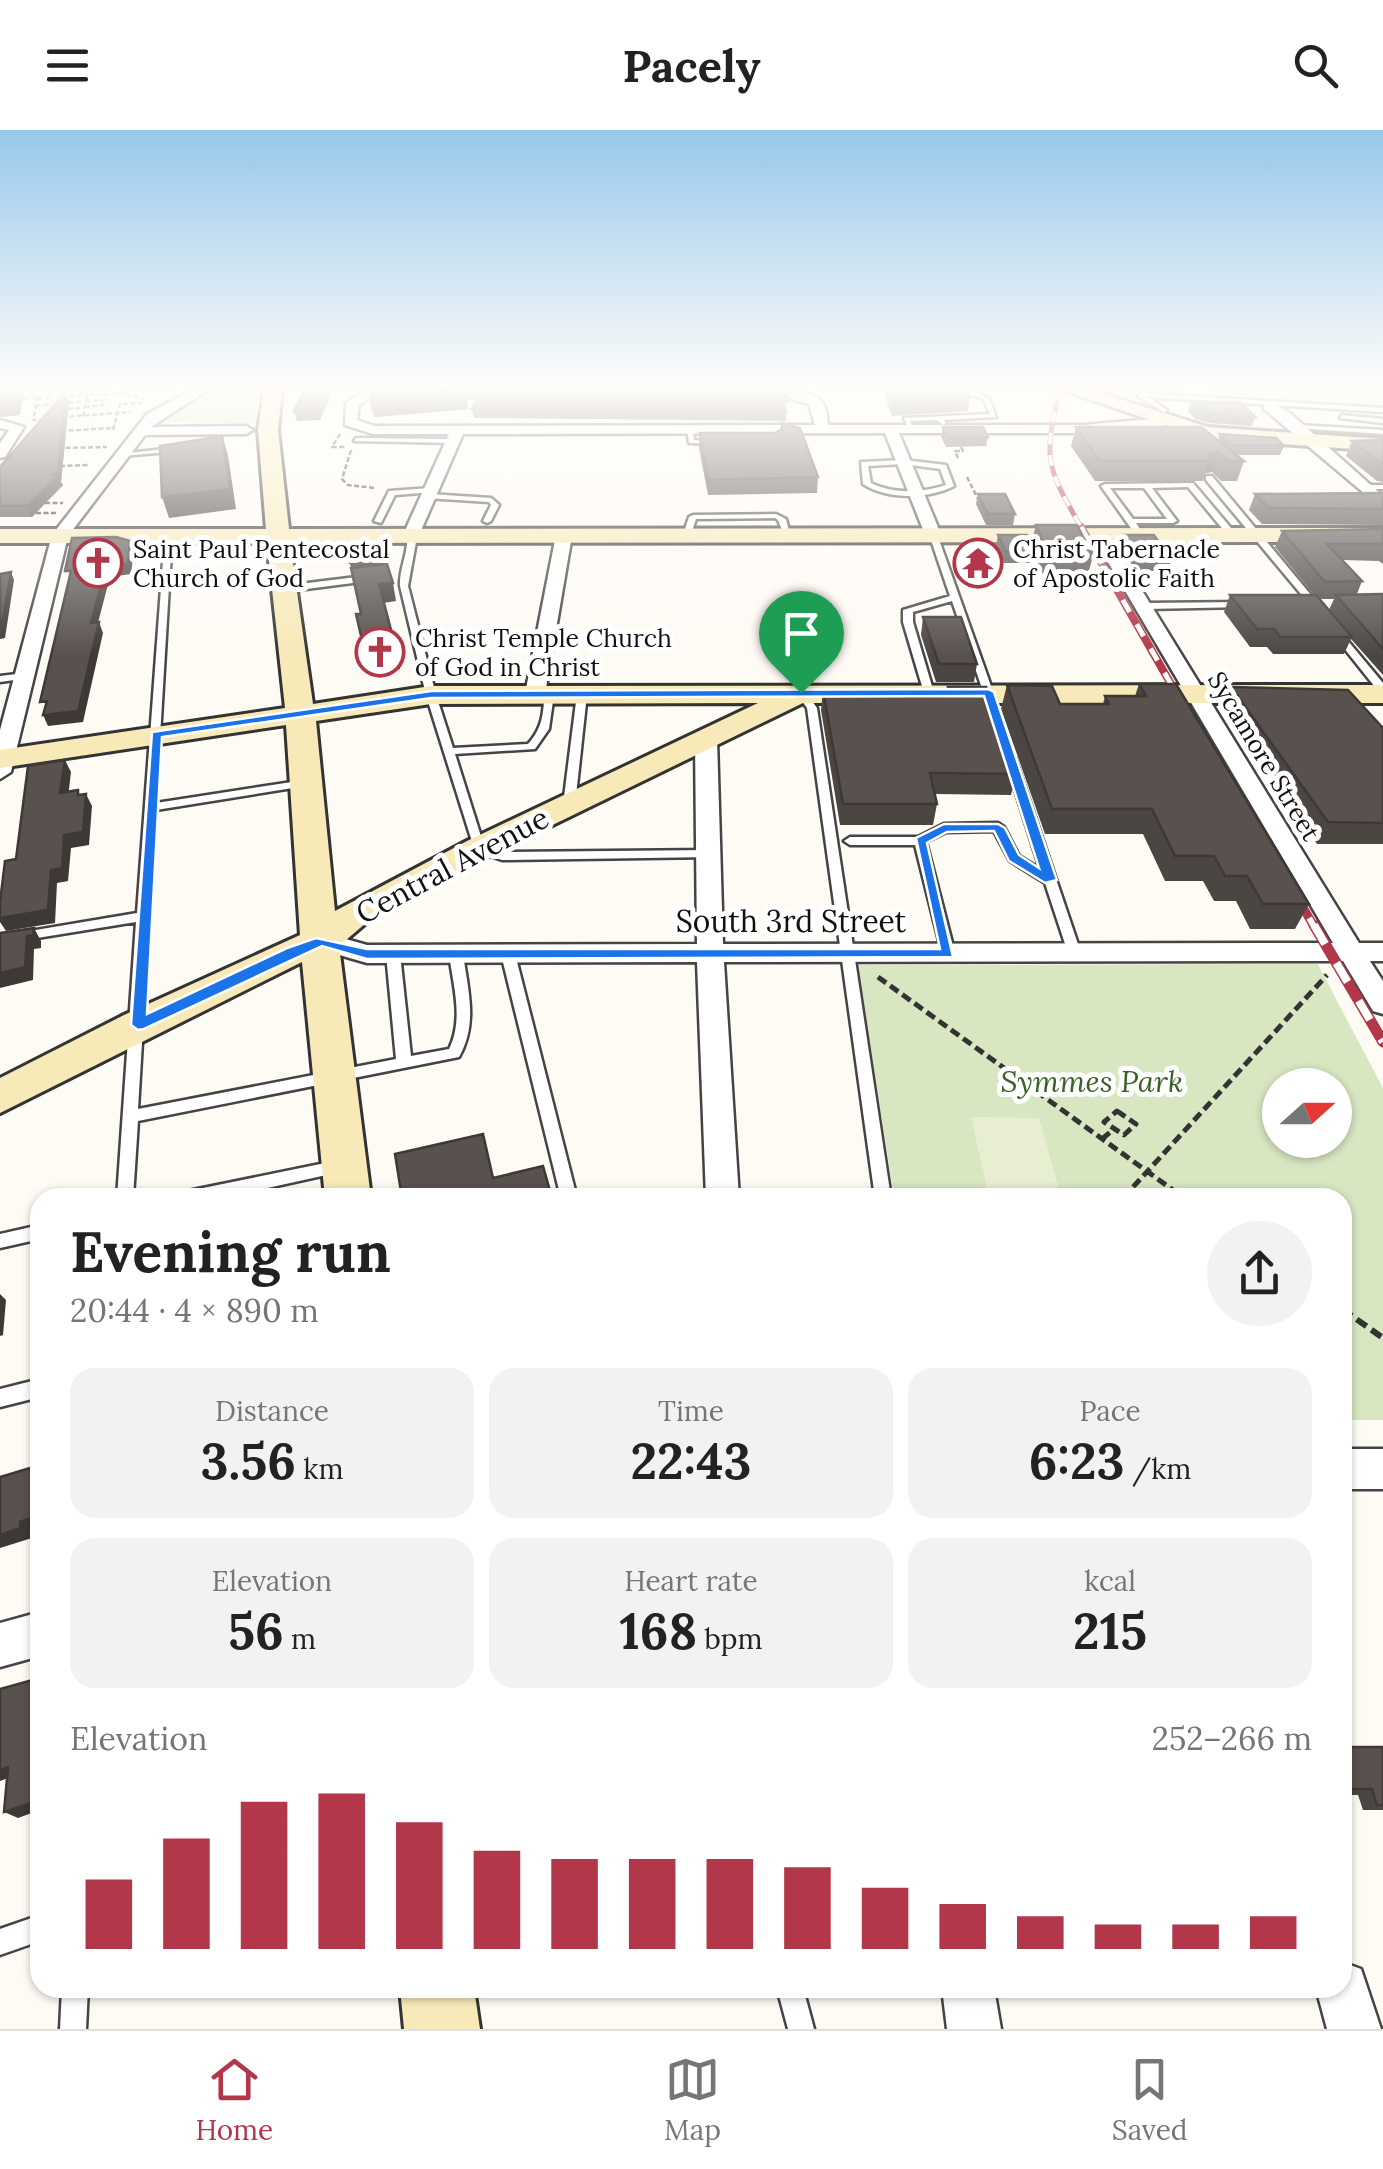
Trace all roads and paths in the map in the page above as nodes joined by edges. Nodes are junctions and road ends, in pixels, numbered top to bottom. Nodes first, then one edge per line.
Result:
1 (1209, 478) edge
2 (95, 479) edge
3 (273, 479) edge
4 (342, 479) edge
5 (436, 479) edge
6 (866, 479) edge
7 (910, 479) edge
8 (949, 479) edge
9 (968, 479) edge
10 (1356, 479) edge
11 (1146, 486) junction
12 (1365, 487) junction
13 (1383, 487) edge
14 (378, 488) dead end
15 (915, 491) junction
16 (430, 493) junction
17 (46, 503) edge
18 (66, 503) dead end
19 (981, 504) edge
20 (1383, 504) edge
21 (36, 513) edge
22 (378, 521) dead end
23 (487, 521) dead end
24 (59, 524) junction
25 (1136, 529) junction
26 (279, 535) junction
27 (564, 535) junction
28 (1100, 535) junction
29 (1383, 535) edge
30 (0, 536) edge
31 (168, 536) junction
32 (412, 536) junction
33 (934, 536) junction
34 (1245, 536) junction
35 (402, 575) junction
36 (283, 589) junction
37 (955, 597) junction
38 (1146, 606) junction
39 (1257, 606) edge
40 (1296, 606) edge
41 (1315, 606) junction
42 (1332, 606) edge
43 (24, 676) junction
44 (0, 679) edge
45 (1383, 692) edge
46 (801, 693) junction
47 (929, 693) junction
48 (542, 694) junction
49 (582, 694) junction
50 (1194, 694) junction
51 (431, 695) junction
52 (991, 702) junction
53 (300, 713) junction
54 (156, 734) junction
55 (706, 739) junction
56 (1007, 749) edge
57 (449, 751) junction
58 (1, 761) edge
59 (306, 783) junction
60 (569, 805) junction
61 (152, 807) junction
62 (850, 841) dead end
63 (920, 841) junction
64 (479, 848) junction
65 (710, 854) junction
66 (1050, 880) junction
67 (144, 916) junction
68 (0, 940) edge
69 (321, 941) junction
70 (1074, 952) junction
71 (1350, 952) junction
72 (1383, 952) edge
73 (393, 954) junction
74 (456, 954) junction
75 (508, 954) junction
76 (710, 954) junction
77 (847, 954) junction
78 (948, 954) junction
79 (872, 971) dead end
80 (1330, 973) dead end
81 (1383, 1004) edge
82 (138, 1025) junction
83 (404, 1062) junction
84 (334, 1076) junction
85 (0, 1097) edge
86 (131, 1116) junction
87 (1114, 1128) junction
88 (1102, 1139) junction
89 (1147, 1171) junction
90 (346, 1181) edge
91 (127, 1188) edge
92 (281, 1188) edge
93 (566, 1188) edge
94 (722, 1188) edge
95 (882, 1188) edge
96 (1132, 1188) edge
97 (1170, 1188) edge
98 (30, 1234) edge
99 (0, 1242) edge
100 (1352, 1317) edge
101 (1383, 1338) edge
102 (30, 1390) edge
103 (0, 1398) edge
104 (1352, 1469) edge
105 (1383, 1469) edge
106 (30, 1637) edge
107 (0, 1646) edge
108 (30, 1932) edge
109 (0, 1942) edge
110 (75, 1998) edge
111 (439, 1998) edge
112 (793, 1998) edge
113 (969, 1998) edge
114 (1345, 1998) edge
115 (73, 2029) edge
116 (442, 2029) edge
117 (802, 2029) edge
118 (974, 2029) edge
119 (1354, 2029) edge

1 - 34 lane
2 - 24 street
3 - 26 street
4 - 14 path
5 - 16 street
6 - 15 lane
7 - 15 street
8 - 15 lane
9 - 19 path
10 - 12 street
11 - 25 lane
11 - 25 lane
11 - 34 lane
12 - 13 lane
12 - 20 street
15 - 33 street
16 - 22 lane
16 - 23 lane
16 - 32 street
17 - 18 path
21 - 24 path
24 - 30 street
24 - 31 street
24 - 43 street
25 - 28 street
25 - 34 street
26 - 31 street
26 - 32 street
26 - 36 street
27 - 32 street
27 - 33 street
27 - 48 street
28 - 33 street
28 - 38 street, Sycamore Street
29 - 34 street
31 - 54 lane
32 - 35 lane
33 - 37 lane
34 - 41 lane
35 - 36 lane
35 - 51 lane
36 - 53 street
37 - 47 lane
37 - 52 lane
38 - 39 lane
38 - 50 street, Sycamore Street
40 - 41 lane
41 - 42 lane
41 - 45 lane
43 - 44 lane
43 - 58 street
45 - 50 street
46 - 47 street
46 - 49 street
46 - 55 street, Central Avenue
46 - 77 lane
47 - 52 street
48 - 49 street
48 - 51 street
48 - 57 lane
49 - 60 lane
50 - 52 street
50 - 71 street, Sycamore Street
51 - 53 street
51 - 57 lane
53 - 54 street
53 - 59 street
54 - 58 street
54 - 61 lane
55 - 60 street, Central Avenue
55 - 65 street
56 - 66 lane
57 - 64 lane
59 - 61 lane
59 - 69 street
60 - 64 street, Central Avenue
61 - 67 lane
62 - 63 lane
63 - 66 lane
63 - 78 lane
64 - 65 lane
64 - 69 street, Central Avenue
65 - 76 street
66 - 70 lane
67 - 68 lane
67 - 82 lane
69 - 73 street, South 3rd Street
69 - 82 street, Central Avenue
69 - 84 street
70 - 71 street, South 3rd Street
70 - 78 street, South 3rd Street
71 - 72 street, South 3rd Street
71 - 81 street, Sycamore Street
73 - 74 street, South 3rd Street
73 - 83 lane
74 - 75 street, South 3rd Street
74 - 83 lane
75 - 76 street, South 3rd Street
75 - 93 lane
76 - 77 street, South 3rd Street
76 - 94 street
77 - 78 street, South 3rd Street
77 - 95 lane
79 - 88 path
80 - 89 path
82 - 85 street, Central Avenue
82 - 86 lane
83 - 84 lane
84 - 86 lane
84 - 90 street
86 - 91 lane
87 - 87 path
87 - 88 path
88 - 89 path
89 - 96 path
89 - 97 path
90 - 92 lane
98 - 99 lane
100 - 101 path
102 - 103 lane
104 - 105 street
106 - 107 street
108 - 109 lane
110 - 115 lane
111 - 116 street
112 - 117 lane
113 - 118 street
114 - 119 street

